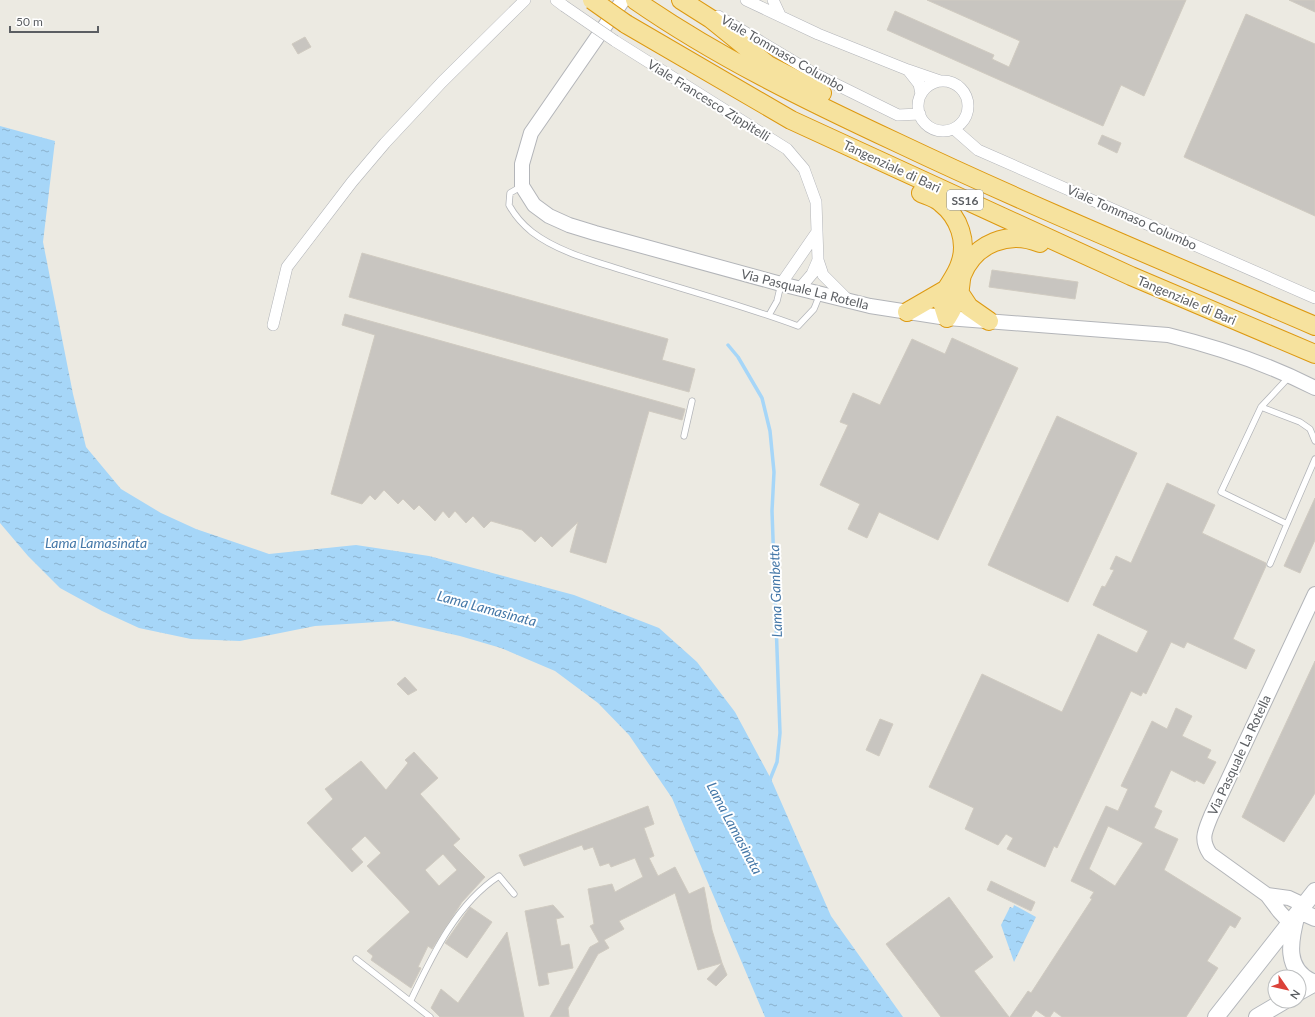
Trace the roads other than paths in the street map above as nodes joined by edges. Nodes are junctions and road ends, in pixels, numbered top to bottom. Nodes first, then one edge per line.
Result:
1 (525, 0) edge
2 (592, 0) edge
3 (681, 0) edge
4 (692, 0) edge
5 (746, 0) edge
6 (773, 0) edge
7 (633, 1) edge
8 (560, 3) edge
9 (780, 15) junction
10 (908, 70) junction
11 (940, 81) junction
12 (922, 94) junction
13 (920, 114) junction
14 (954, 129) junction
15 (872, 132) junction
16 (882, 162) junction
17 (522, 186) junction
18 (817, 232) junction
19 (818, 260) junction
20 (1131, 276) junction
21 (781, 284) junction
22 (800, 288) junction
23 (952, 291) junction
24 (820, 294) junction
25 (1315, 298) edge
26 (847, 300) junction
27 (907, 312) junction
28 (768, 315) junction
29 (947, 318) junction
30 (989, 321) junction
31 (273, 325) dead end
32 (1315, 326) edge
33 (1315, 354) edge
34 (1289, 376) junction
35 (1315, 388) edge
36 (692, 401) dead end
37 (1261, 406) junction
38 (684, 436) dead end
39 (1315, 441) edge
40 (1315, 459) edge
41 (1287, 524) junction
42 (1270, 564) dead end
43 (1315, 594) edge
44 (1315, 891) edge
45 (514, 894) dead end
46 (1268, 895) junction
47 (1297, 914) junction
48 (1315, 918) edge
49 (356, 959) dead end
50 (1315, 983) edge
51 (411, 1000) junction
52 (1270, 1009) edge
53 (430, 1017) edge
54 (1216, 1017) edge
55 (1257, 1017) edge

1 - 31 street
2 - 16 highway, Tangenziale di Bari / SS16, bridge
3 - 15 highway
4 - 13 street, Viale Tommaso Columbo
5 - 9 street
6 - 9 street
7 - 15 highway, Tangenziale di Bari / SS16
7 - 17 street
8 - 18 street, Viale Francesco Zippitelli, bridge
9 - 10 street
10 - 11 street
10 - 12 street
11 - 12 street
11 - 14 street
12 - 13 street
13 - 14 street
14 - 25 street, Viale Tommaso Columbo
15 - 32 highway, Tangenziale di Bari / SS16
16 - 20 highway, Tangenziale di Bari / SS16
16 - 23 highway
17 - 21 street, Via Pasquale La Rotella
17 - 28 lane
18 - 19 street, Viale Francesco Zippitelli
18 - 21 street
19 - 22 street
19 - 26 street
20 - 23 highway
20 - 33 highway, Tangenziale di Bari / SS16
21 - 22 street, Via Pasquale La Rotella
21 - 28 lane
22 - 24 street, Via Pasquale La Rotella
23 - 27 highway
23 - 29 highway
23 - 30 highway
24 - 26 street, Via Pasquale La Rotella
24 - 28 lane
26 - 27 street, Via Pasquale La Rotella
27 - 29 street, Via Pasquale La Rotella
29 - 30 street, Via Pasquale La Rotella
30 - 34 street, Via Pasquale La Rotella
34 - 35 street, Via Pasquale La Rotella
34 - 37 lane
36 - 38 lane
37 - 39 lane
37 - 41 lane
40 - 41 lane
41 - 42 lane
43 - 46 street, Via Pasquale La Rotella
44 - 47 main road
45 - 51 lane
46 - 47 street
46 - 47 street
47 - 48 main road
47 - 50 main road
47 - 54 main road
49 - 51 lane
51 - 53 lane
52 - 55 main road

